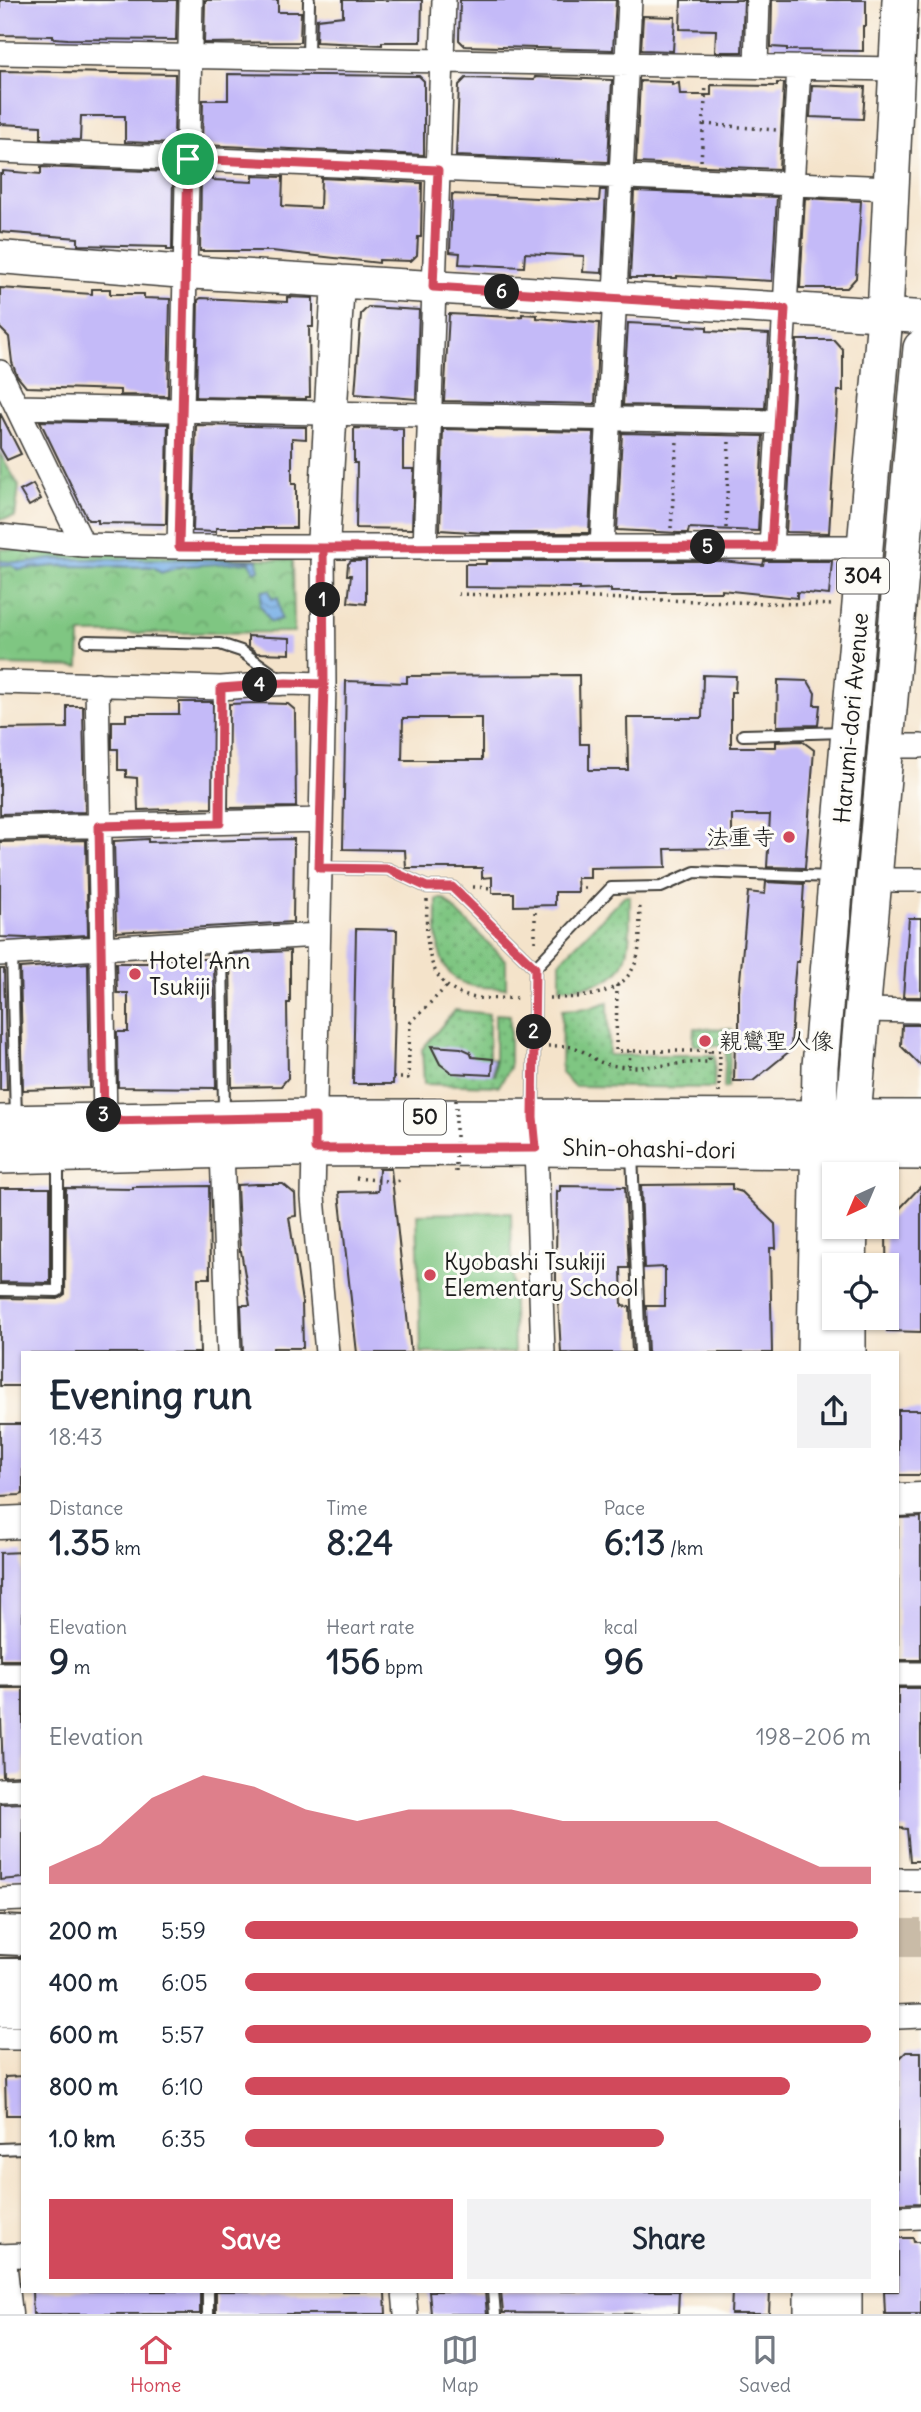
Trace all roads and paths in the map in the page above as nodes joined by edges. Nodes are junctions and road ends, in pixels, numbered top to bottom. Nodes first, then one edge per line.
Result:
1 (191, 0) edge
2 (309, 0) edge
3 (444, 0) edge
4 (630, 0) edge
5 (758, 0) edge
6 (900, 0) edge
7 (0, 53) edge
8 (190, 56) junction
9 (308, 58) junction
10 (441, 60) junction
11 (627, 64) junction
12 (707, 66) junction
13 (756, 66) junction
14 (799, 67) junction
15 (896, 69) junction
16 (704, 124) junction
17 (796, 132) junction
18 (0, 151) edge
19 (188, 159) junction
20 (438, 170) junction
21 (621, 177) junction
22 (700, 180) junction
23 (793, 184) junction
24 (891, 188) junction
25 (0, 257) edge
26 (185, 272) junction
27 (338, 281) junction
28 (433, 287) junction
29 (615, 299) junction
30 (785, 309) junction
31 (885, 316) junction
32 (921, 317) edge
33 (921, 348) edge
34 (0, 372) edge
35 (17, 407) junction
36 (182, 411) junction
37 (331, 413) junction
38 (428, 415) junction
39 (609, 418) junction
40 (678, 420) junction
41 (729, 421) junction
42 (778, 422) junction
43 (916, 452) edge
44 (0, 536) edge
45 (83, 545) junction
46 (912, 546) edge
47 (179, 547) junction
48 (602, 547) junction
49 (669, 547) junction
50 (726, 547) junction
51 (771, 547) junction
52 (866, 547) junction
53 (323, 548) junction
54 (425, 548) junction
55 (458, 594) dead end
56 (838, 605) dead end
57 (87, 641) dead end
58 (0, 682) edge
59 (286, 683) junction
60 (97, 684) junction
61 (324, 684) junction
62 (221, 688) junction
63 (849, 732) junction
64 (743, 735) dead end
65 (885, 746) junction
66 (921, 746) edge
67 (320, 820) junction
68 (220, 823) junction
69 (99, 826) junction
70 (0, 828) edge
71 (319, 868) junction
72 (837, 877) junction
73 (873, 880) junction
74 (921, 880) edge
75 (535, 905) dead end
76 (535, 932) dead end
77 (318, 935) junction
78 (222, 941) junction
79 (102, 949) junction
80 (6, 953) edge
81 (535, 968) junction
82 (448, 985) dead end
83 (617, 985) dead end
84 (861, 1010) junction
85 (921, 1011) edge
86 (534, 1046) junction
87 (630, 1051) junction
88 (709, 1051) junction
89 (629, 1066) junction
90 (393, 1078) dead end
91 (719, 1095) dead end
92 (456, 1098) dead end
93 (835, 1117) junction
94 (921, 1118) edge
95 (104, 1121) junction
96 (8, 1123) edge
97 (535, 1132) junction
98 (315, 1133) junction
99 (223, 1134) junction
100 (631, 1150) junction
101 (921, 1152) edge
102 (58, 1154) junction
103 (0, 1156) edge
104 (840, 1159) edge
105 (456, 1172) dead end
106 (408, 1175) dead end
107 (346, 1177) dead end
108 (0, 1290) edge
109 (848, 1330) edge
110 (229, 1351) edge
111 (327, 1351) edge
112 (543, 1351) edge
113 (640, 1351) edge
114 (815, 1351) edge
115 (848, 1351) edge
116 (921, 1499) edge
117 (899, 1500) edge
118 (21, 1522) edge
119 (0, 1523) edge
120 (0, 1674) edge
121 (21, 1674) edge
122 (899, 1674) edge
123 (921, 1674) edge
124 (21, 1789) edge
125 (0, 1790) edge
126 (899, 1880) edge
127 (921, 1880) edge
128 (21, 1899) edge
129 (0, 1900) edge
130 (0, 1934) edge
131 (21, 1934) edge
132 (21, 1956) edge
133 (0, 1957) edge
134 (0, 1978) edge
135 (21, 1978) edge
136 (0, 2007) edge
137 (21, 2007) edge
138 (921, 2016) edge
139 (899, 2017) edge
140 (0, 2038) edge
141 (21, 2038) edge
142 (21, 2148) edge
143 (0, 2149) edge
144 (921, 2217) edge
145 (899, 2218) edge
146 (21, 2255) edge
147 (0, 2258) edge
148 (208, 2293) edge
149 (404, 2293) edge
150 (493, 2293) edge
151 (812, 2293) edge
152 (844, 2293) edge
153 (6, 2314) edge
154 (208, 2314) edge
155 (406, 2314) edge
156 (495, 2314) edge
157 (812, 2314) edge
158 (844, 2314) edge

1 - 8 street
2 - 9 lane
3 - 10 street
4 - 11 street
5 - 13 street
6 - 15 main road, Harumi-dori Avenue / 304
7 - 8 street
8 - 9 street
8 - 19 street
9 - 10 street
10 - 11 street
10 - 20 street
11 - 12 street
11 - 21 street
12 - 13 street
12 - 16 path
13 - 14 street
14 - 15 street
14 - 17 street
15 - 24 main road, Harumi-dori Avenue / 304
16 - 17 path
16 - 22 path
17 - 23 street
18 - 19 street
19 - 20 street
19 - 26 street
20 - 21 street
20 - 28 street
21 - 22 street
21 - 29 street
22 - 23 street
23 - 24 street
23 - 30 street
24 - 31 main road, Harumi-dori Avenue / 304
25 - 26 street
26 - 27 street
26 - 36 street
27 - 28 street
27 - 37 street
28 - 29 street
28 - 38 street
29 - 30 street
29 - 39 street
30 - 31 street
30 - 42 street
31 - 32 street
31 - 52 main road, Harumi-dori Avenue / 304
33 - 43 main road, Harumi-dori Avenue / 304
34 - 35 street
35 - 36 street
35 - 45 street
36 - 37 street
36 - 47 street
37 - 38 street
37 - 53 street
38 - 39 street
38 - 54 street
39 - 40 street
39 - 48 street
40 - 41 street
40 - 49 path
41 - 42 street
41 - 50 path
42 - 51 street
43 - 46 main road, Harumi-dori Avenue / 304
44 - 45 street
45 - 47 street
46 - 65 main road, Harumi-dori Avenue / 304
47 - 53 street
48 - 49 street
48 - 54 street
49 - 50 street
50 - 51 street
51 - 52 street
52 - 63 main road, Harumi-dori Avenue / 304
53 - 54 street
53 - 61 street
55 - 56 path
57 - 59 lane
58 - 60 street
59 - 61 street
59 - 62 street
60 - 62 street
60 - 69 street
61 - 67 street
62 - 68 lane
63 - 64 lane
63 - 72 main road, Harumi-dori Avenue / 304
65 - 66 street
65 - 73 main road, Harumi-dori Avenue / 304
67 - 68 street
67 - 71 street
68 - 69 street
69 - 70 street
69 - 79 street
71 - 77 street
71 - 81 lane
72 - 81 lane
72 - 93 main road, Harumi-dori Avenue / 304
73 - 74 street
73 - 84 main road, Harumi-dori Avenue / 304
75 - 76 path
77 - 78 street
77 - 98 street
78 - 79 street
78 - 99 lane
79 - 80 street
79 - 95 street
80 - 96 lane
81 - 86 lane
82 - 90 path
83 - 87 path
84 - 85 street
84 - 93 main road, Harumi-dori Avenue / 304
86 - 89 path
86 - 97 lane
87 - 88 path
87 - 89 path
88 - 89 path
88 - 91 path
92 - 105 path, bridge
93 - 94 main road, Shin-ohashi-dori / 50
93 - 97 main road, Shin-ohashi-dori / 50
93 - 104 main road, Harumi-dori Avenue / 304
95 - 96 main road, Shin-ohashi-dori / 50
95 - 99 main road, Shin-ohashi-dori / 50
97 - 98 main road, Shin-ohashi-dori / 50
97 - 100 main road, Shin-ohashi-dori / 50
97 - 112 street
98 - 99 main road, Shin-ohashi-dori / 50
98 - 111 street
99 - 102 main road, Shin-ohashi-dori / 50
99 - 110 street
100 - 104 main road, Shin-ohashi-dori / 50
100 - 113 lane
101 - 104 main road, Shin-ohashi-dori / 50
102 - 103 main road, Shin-ohashi-dori / 50
102 - 108 lane
104 - 114 main road, Harumi-dori Avenue / 304
106 - 107 path
109 - 115 main road
116 - 117 street
118 - 119 street
120 - 121 street
122 - 123 street
124 - 125 street
126 - 127 street
128 - 129 street
130 - 131 highway
132 - 133 highway
134 - 135 highway
136 - 137 highway
138 - 139 street
140 - 141 street
142 - 143 lane
144 - 145 street
146 - 147 street
147 - 153 street
148 - 154 lane
149 - 155 street
150 - 156 lane
151 - 157 main road
152 - 158 main road

